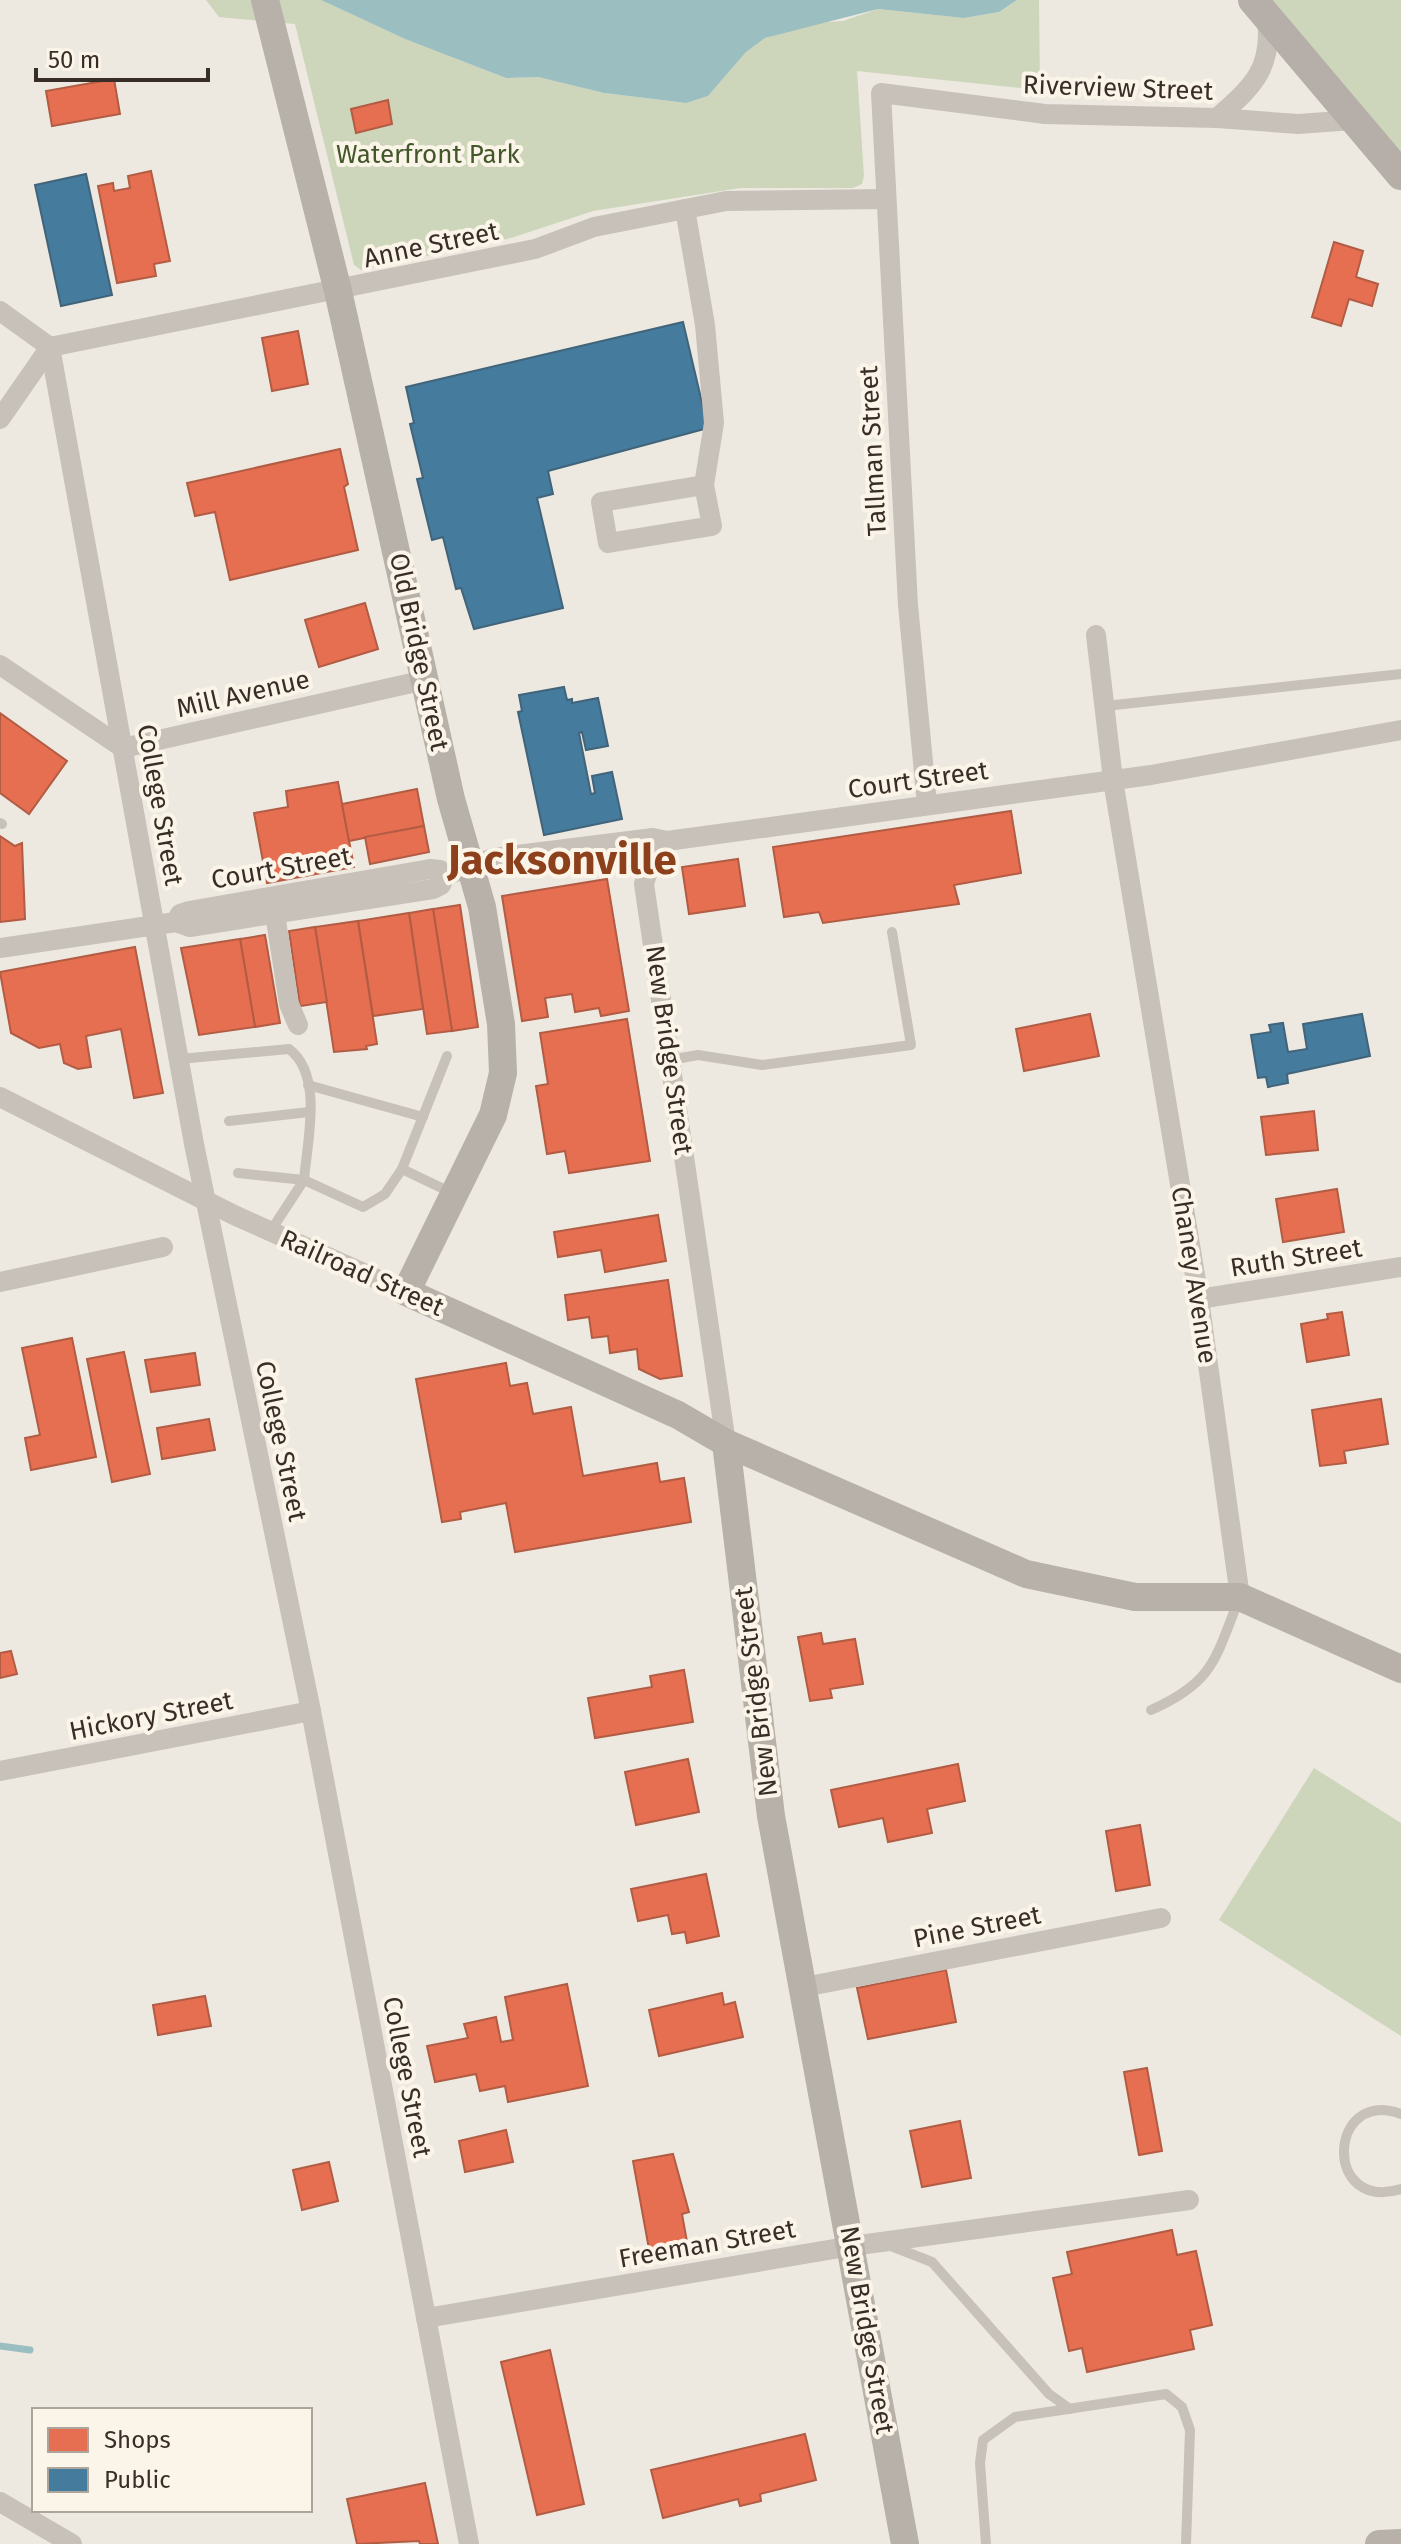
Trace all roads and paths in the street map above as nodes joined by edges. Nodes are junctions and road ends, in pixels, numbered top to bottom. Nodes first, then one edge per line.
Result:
1 (1260, 8) edge
2 (268, 11) edge
3 (881, 93) joint
4 (1217, 118) junction
5 (1354, 120) junction
6 (1401, 175) edge
7 (884, 199) junction
8 (685, 209) junction
9 (338, 291) junction
10 (0, 311) edge
11 (50, 347) junction
12 (0, 419) edge
13 (704, 485) junction
14 (1096, 635) dead end
15 (0, 665) edge
16 (1401, 674) edge
17 (425, 680) junction
18 (1105, 706) junction
19 (1401, 730) edge
20 (123, 748) junction
21 (1113, 780) junction
22 (927, 804) junction
23 (667, 841) junction
24 (473, 867) junction
25 (260, 910) junction
26 (155, 926) junction
27 (892, 932) dead end
28 (0, 948) edge
29 (298, 1025) dead end
30 (447, 1056) dead end
31 (179, 1059) junction
32 (670, 1060) junction
33 (308, 1085) junction
34 (0, 1097) edge
35 (309, 1112) junction
36 (423, 1117) junction
37 (229, 1121) dead end
38 (402, 1169) junction
39 (238, 1173) dead end
40 (304, 1180) junction
41 (455, 1194) junction
42 (205, 1201) junction
43 (270, 1232) junction
44 (163, 1247) dead end
45 (1401, 1267) edge
46 (0, 1282) edge
47 (406, 1292) junction
48 (1199, 1299) junction
49 (726, 1443) junction
50 (1240, 1597) junction
51 (1401, 1669) edge
52 (1151, 1710) dead end
53 (311, 1711) junction
54 (0, 1771) edge
55 (1161, 1918) dead end
56 (804, 1987) junction
57 (1401, 2114) edge
58 (1401, 2189) edge
59 (1189, 2200) dead end
60 (864, 2244) junction
61 (426, 2318) junction
62 (1070, 2409) junction
63 (0, 2502) edge
64 (1401, 2543) edge
65 (72, 2544) edge
66 (469, 2544) edge
67 (905, 2544) edge
68 (986, 2544) edge
69 (1186, 2544) edge
70 (1379, 2544) edge

1 - 4 street
1 - 5 main road
2 - 9 main road, Old Bridge Street
3 - 4 street, Riverview Street
3 - 7 street, Tallman Street
4 - 5 street, Riverview Street
5 - 6 main road
7 - 8 street, Anne Street
7 - 22 street, Tallman Street
8 - 9 street, Anne Street
8 - 13 street
9 - 11 street, Anne Street
9 - 17 main road, Old Bridge Street
10 - 11 street
11 - 12 street
11 - 20 street, College Street
13 - 13 street
14 - 18 street, Chaney Avenue
15 - 20 street
16 - 18 lane
17 - 20 street, Mill Avenue
17 - 24 main road, Old Bridge Street
18 - 21 street, Chaney Avenue
19 - 21 street, Court Street
20 - 26 street, College Street
21 - 22 street, Court Street
21 - 48 street, Chaney Avenue
22 - 23 street, Court Street
23 - 24 street, Court Street
23 - 32 street, New Bridge Street
24 - 25 street, Court Street
24 - 41 main road, Old Bridge Street
25 - 26 street, Court Street
25 - 29 street
26 - 28 street, Court Street
26 - 31 street, College Street
27 - 32 lane
30 - 36 lane
31 - 33 lane
31 - 42 street, College Street
32 - 49 street, New Bridge Street
33 - 35 lane
33 - 36 lane
34 - 42 street, Railroad Street
35 - 37 lane
35 - 40 lane
36 - 38 lane
38 - 40 lane
38 - 41 lane
39 - 40 lane
40 - 43 lane
41 - 47 main road, Old Bridge Street
42 - 43 street, Railroad Street
42 - 53 street, College Street
43 - 47 street, Railroad Street
44 - 46 street
45 - 48 street, Ruth Street
47 - 49 main road, Railroad Street
48 - 50 street, Chaney Avenue
49 - 50 main road, Railroad Street
49 - 56 main road, New Bridge Street
50 - 51 main road
50 - 52 lane
53 - 54 street, Hickory Street
53 - 61 street, College Street
55 - 56 street, Pine Street
56 - 60 main road, New Bridge Street
57 - 58 lane
59 - 60 street, Freeman Street
60 - 61 street, Freeman Street
60 - 62 lane
60 - 67 main road, New Bridge Street
61 - 66 street, College Street
62 - 68 lane
62 - 69 lane
63 - 65 street
64 - 70 main road

